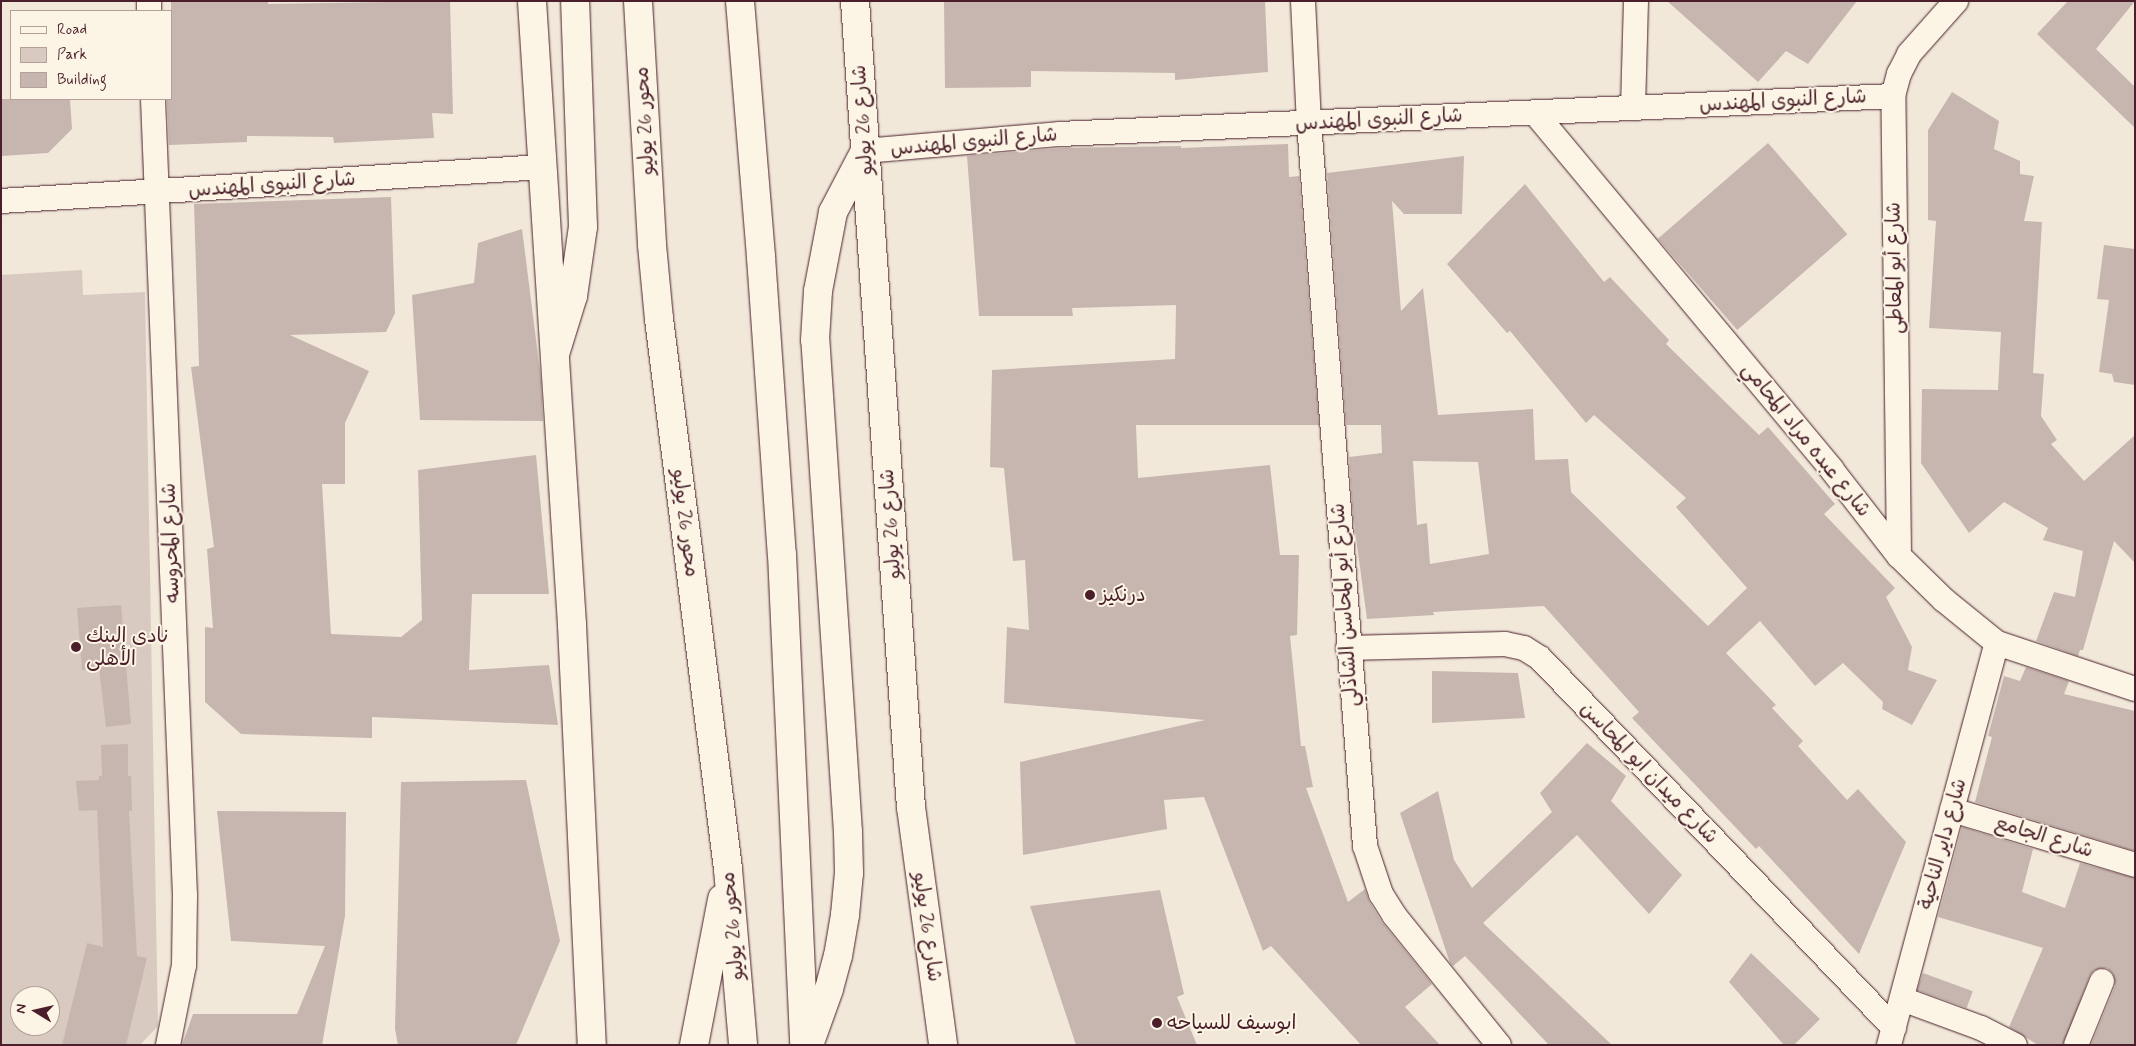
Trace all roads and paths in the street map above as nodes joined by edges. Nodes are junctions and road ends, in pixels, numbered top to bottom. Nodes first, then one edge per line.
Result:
1 (532, 1) edge
2 (575, 1) edge
3 (638, 1) edge
4 (740, 1) edge
5 (854, 1) edge
6 (1304, 1) edge
7 (1636, 1) edge
8 (1956, 1) edge
9 (1893, 96) junction
10 (153, 100) edge
11 (1633, 108) junction
12 (1535, 113) junction
13 (1309, 123) junction
14 (865, 150) junction
15 (543, 167) junction
16 (157, 192) junction
17 (1, 201) edge
18 (555, 354) junction
19 (1899, 556) junction
20 (1997, 643) junction
21 (1348, 648) junction
22 (2135, 689) edge
23 (1952, 810) junction
24 (2135, 865) edge
25 (728, 869) junction
26 (2102, 980) dead end
27 (1902, 999) junction
28 (939, 1010) junction
29 (1892, 1036) edge
30 (168, 1045) edge
31 (592, 1045) edge
32 (694, 1045) edge
33 (743, 1045) edge
34 (804, 1045) edge
35 (809, 1045) edge
36 (925, 1045) edge
37 (943, 1045) edge
38 (1499, 1045) edge
39 (2015, 1045) edge
40 (2076, 1045) edge

1 - 15 main road
2 - 18 main road
3 - 25 main road, محور 26 يوليو
4 - 34 main road
5 - 14 main road, شارع 26 يوليو
6 - 13 street, شارع أبو المحاسن الشاذلي
7 - 11 street
8 - 9 street, شارع أبو المعاطى
9 - 11 street, شارع النبوى المهندس
9 - 19 street, شارع أبو المعاطى
10 - 16 street, شارع المحروسه
11 - 12 street, شارع النبوى المهندس
12 - 13 street, شارع النبوى المهندس
12 - 19 street, شارع عبده مراد المحامي
13 - 14 street, شارع النبوى المهندس
13 - 21 street, شارع أبو المحاسن الشاذلي
14 - 28 main road, شارع 26 يوليو
14 - 35 main road
15 - 16 street, شارع النبوى المهندس
15 - 18 main road
16 - 17 street, شارع النبوى المهندس
16 - 30 street, شارع المحروسه
18 - 31 main road
19 - 20 street, شارع عبده مراد المحامي
20 - 22 street, شارع عبده مراد المحامي
20 - 23 street, شارع داير الناحية
21 - 29 street, شارع ميدان ابو المحاسن
21 - 38 street, شارع أبو المحاسن الشاذلي
23 - 24 street, شارع الجامع
23 - 27 street, شارع داير الناحية
25 - 32 main road
25 - 33 main road, محور 26 يوليو
26 - 40 street
27 - 29 street, شارع داير الناحية
27 - 39 street
28 - 36 main road
28 - 37 main road, شارع 26 يوليو

